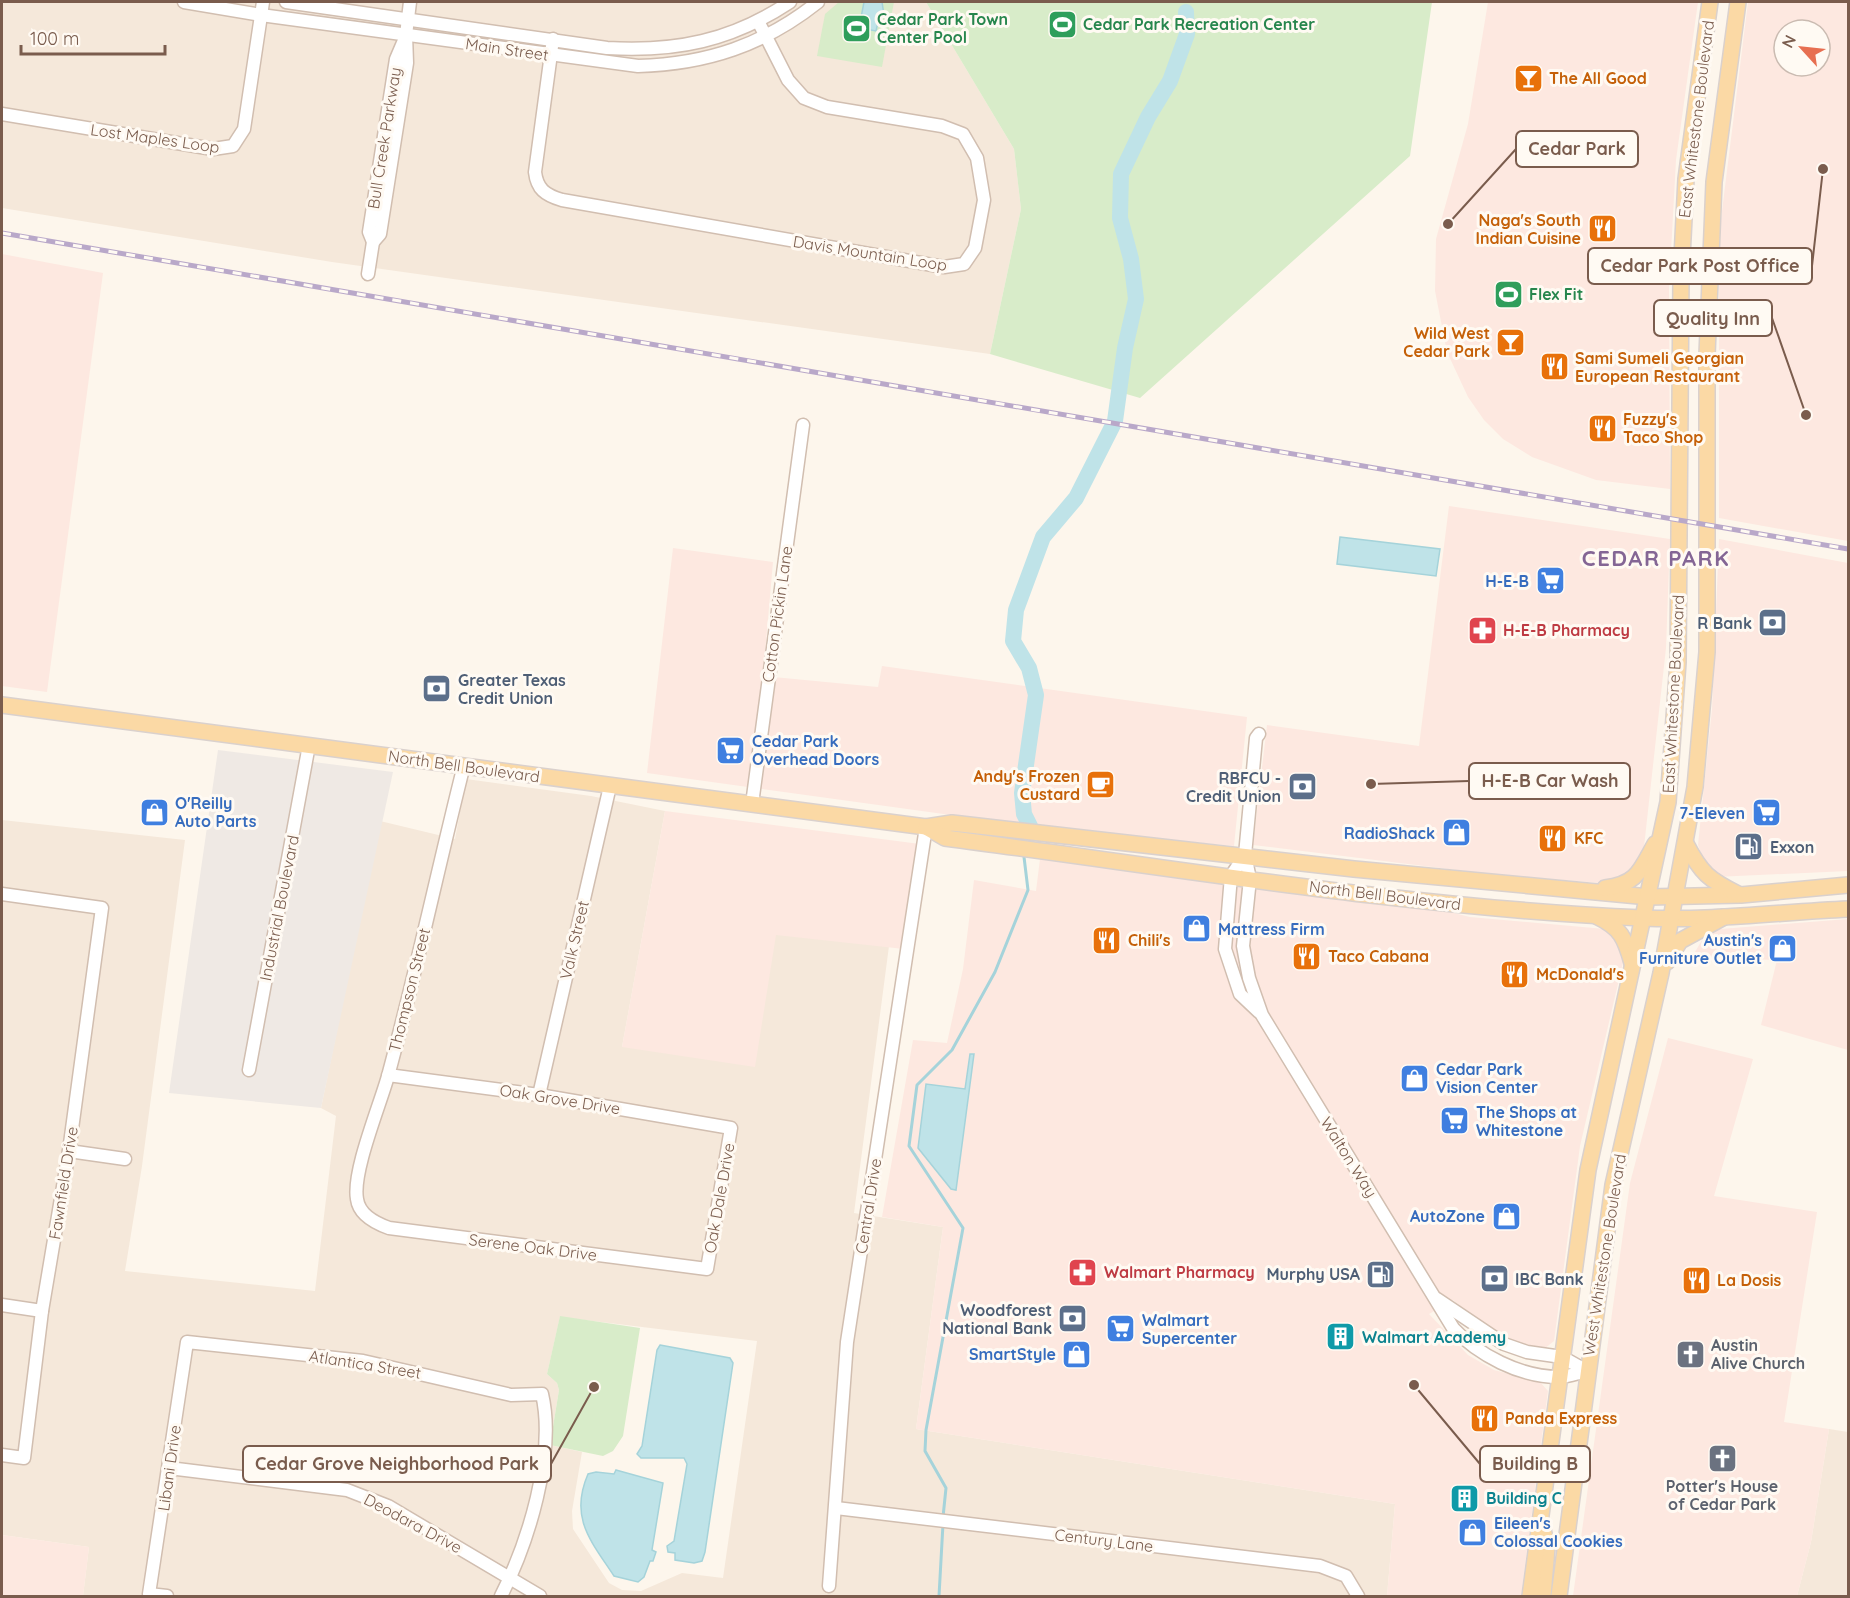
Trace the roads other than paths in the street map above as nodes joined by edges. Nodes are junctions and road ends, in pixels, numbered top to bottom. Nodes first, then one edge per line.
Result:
1 (184, 2) edge
2 (263, 2) edge
3 (286, 2) edge
4 (410, 2) edge
5 (790, 2) edge
6 (818, 2) edge
7 (1710, 2) edge
8 (1738, 2) edge
9 (261, 15) junction
10 (409, 19) junction
11 (758, 21) junction
12 (406, 35) junction
13 (765, 36) junction
14 (553, 39) junction
15 (551, 55) junction
16 (2, 114) edge
17 (368, 274) dead end
18 (803, 425) dead end
19 (2, 705) edge
20 (1259, 734) dead end
21 (309, 745) junction
22 (464, 765) junction
23 (610, 786) junction
24 (752, 804) junction
25 (926, 827) junction
26 (1663, 829) junction
27 (1686, 844) junction
28 (1245, 855) junction
29 (1231, 876) junction
30 (1250, 879) junction
31 (1848, 885) edge
32 (1581, 891) junction
33 (2, 894) edge
34 (1741, 895) junction
35 (1649, 897) junction
36 (1676, 897) junction
37 (1848, 909) edge
38 (1590, 914) junction
39 (1728, 915) junction
40 (1672, 917) junction
41 (1644, 918) junction
42 (1632, 965) junction
43 (1660, 972) junction
44 (1262, 1015) junction
45 (249, 1070) dead end
46 (388, 1075) junction
47 (539, 1095) junction
48 (731, 1128) joint
49 (69, 1151) junction
50 (125, 1159) dead end
51 (363, 1213) joint
52 (707, 1269) joint
53 (1436, 1299) junction
54 (2, 1305) edge
55 (42, 1311) junction
56 (187, 1342) joint
57 (1562, 1357) junction
58 (1587, 1371) junction
59 (1559, 1377) junction
60 (2, 1455) edge
61 (169, 1468) junction
62 (837, 1508) junction
63 (1540, 1514) junction
64 (511, 1577) junction
65 (829, 1586) dead end
66 (167, 1596) edge
67 (501, 1596) edge
68 (540, 1596) edge
69 (1358, 1596) edge
70 (1530, 1596) edge
71 (1543, 1596) edge
72 (1559, 1596) edge

1 - 9 street, Main Street
2 - 9 street, Lost Maples Loop
3 - 10 street, Main Street
4 - 10 street, Bull Creek Parkway
5 - 11 street, Main Street
6 - 13 street, Main Street
7 - 26 main road, East Whitestone Boulevard
8 - 27 main road, East Whitestone Boulevard
9 - 12 street, Main Street
9 - 16 street, Lost Maples Loop
10 - 12 street, Bull Creek Parkway
10 - 14 street, Main Street
11 - 13 street, Davis Mountain Loop
11 - 14 street, Main Street
12 - 15 street, Main Street
12 - 17 street, Bull Creek Parkway
13 - 15 street, Main Street
13 - 15 street, Davis Mountain Loop
14 - 15 street, Davis Mountain Loop
18 - 24 street, Cotton Pickin Lane
19 - 21 main road, North Bell Boulevard
20 - 28 street, Walton Way
21 - 22 main road, North Bell Boulevard
21 - 45 street, Industrial Boulevard
22 - 23 main road, North Bell Boulevard
22 - 46 street, Thompson Street
23 - 24 main road, North Bell Boulevard
23 - 47 street, Valk Street
24 - 25 main road, North Bell Boulevard
25 - 28 main road, North Bell Boulevard
25 - 29 main road, North Bell Boulevard
25 - 62 street, Central Drive
26 - 32 main road
26 - 35 main road, East Whitestone Boulevard
27 - 34 main road
27 - 36 main road, East Whitestone Boulevard
28 - 29 street, Walton Way
28 - 30 street, Walton Way
28 - 32 main road, North Bell Boulevard
29 - 30 main road, North Bell Boulevard
29 - 44 street, Walton Way
30 - 38 main road, North Bell Boulevard
30 - 44 street, Walton Way
31 - 34 main road, North Bell Boulevard
32 - 35 main road, North Bell Boulevard
33 - 49 street, Fawnfield Drive
34 - 36 main road, North Bell Boulevard
35 - 36 main road, North Bell Boulevard
35 - 41 main road, East Whitestone Boulevard
36 - 40 main road, East Whitestone Boulevard
37 - 39 main road, North Bell Boulevard
38 - 41 main road, North Bell Boulevard
38 - 42 main road
39 - 40 main road, North Bell Boulevard
39 - 43 main road
40 - 41 main road, North Bell Boulevard
40 - 43 main road, West Whitestone Boulevard
41 - 42 main road, West Whitestone Boulevard
42 - 57 main road, West Whitestone Boulevard
43 - 58 main road, West Whitestone Boulevard
44 - 53 street, Walton Way
46 - 47 street, Oak Grove Drive
46 - 51 street, Thompson Street
47 - 48 street, Oak Grove Drive
48 - 52 street, Oak Dale Drive
49 - 50 street
49 - 55 street, Fawnfield Drive
51 - 52 street, Serene Oak Drive
53 - 57 street, Walton Way
53 - 59 street, Walton Way
54 - 55 street
55 - 60 street, Fawnfield Drive
56 - 61 street, Libani Drive
56 - 64 street, Atlantica Street
57 - 58 street, Walton Way
57 - 59 main road, West Whitestone Boulevard
58 - 59 street, Walton Way
58 - 72 main road, West Whitestone Boulevard
59 - 63 main road, West Whitestone Boulevard
61 - 64 street, Deodara Drive
61 - 66 street, Libani Drive
62 - 65 street, Central Drive
62 - 69 street, Century Lane
63 - 70 main road, West Whitestone Boulevard
63 - 71 main road
64 - 67 street
64 - 68 street, Deodara Drive

